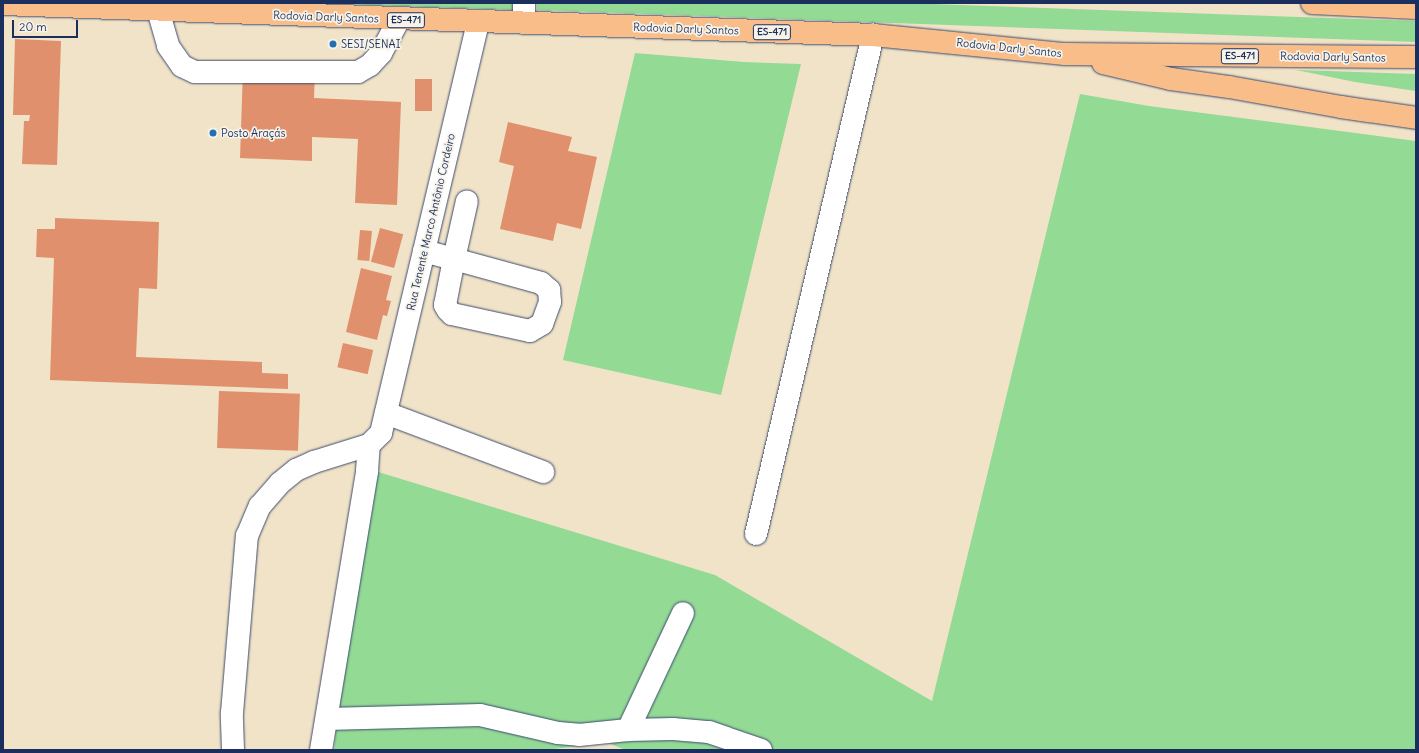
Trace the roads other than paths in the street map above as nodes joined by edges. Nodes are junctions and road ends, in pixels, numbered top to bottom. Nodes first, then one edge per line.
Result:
1 (1312, 3) edge
2 (3, 4) edge
3 (1416, 8) edge
4 (158, 10) junction
5 (524, 13) edge
6 (399, 19) junction
7 (478, 22) junction
8 (873, 35) junction
9 (1065, 54) junction
10 (1416, 58) edge
11 (1416, 118) edge
12 (467, 200) dead end
13 (424, 251) junction
14 (454, 259) junction
15 (385, 417) junction
16 (369, 445) junction
17 (543, 472) dead end
18 (756, 534) dead end
19 (683, 614) dead end
20 (327, 719) junction
21 (628, 730) junction
22 (233, 750) edge
23 (321, 750) edge
24 (761, 750) edge

1 - 3 main road
2 - 4 main road, Rodovia Darly Santos / ES-471
4 - 6 main road, Rodovia Darly Santos / ES-471
4 - 6 lane
5 - 7 main road, Rodovia Darly Santos / ES-471
5 - 8 main road, Rodovia Darly Santos / ES-471
6 - 7 main road, Rodovia Darly Santos / ES-471
7 - 13 lane, Rua Tenente Marco Antônio Cordeiro
8 - 9 main road, Rodovia Darly Santos / ES-471
8 - 18 lane
9 - 10 main road, Rodovia Darly Santos / ES-471
9 - 11 main road
12 - 14 lane
13 - 14 lane
13 - 15 lane, Rua Tenente Marco Antônio Cordeiro
14 - 14 lane
15 - 16 lane, Rua Tenente Marco Antônio Cordeiro
15 - 17 lane
16 - 20 lane
16 - 22 lane
19 - 21 lane
20 - 21 lane
20 - 23 lane
21 - 24 lane

